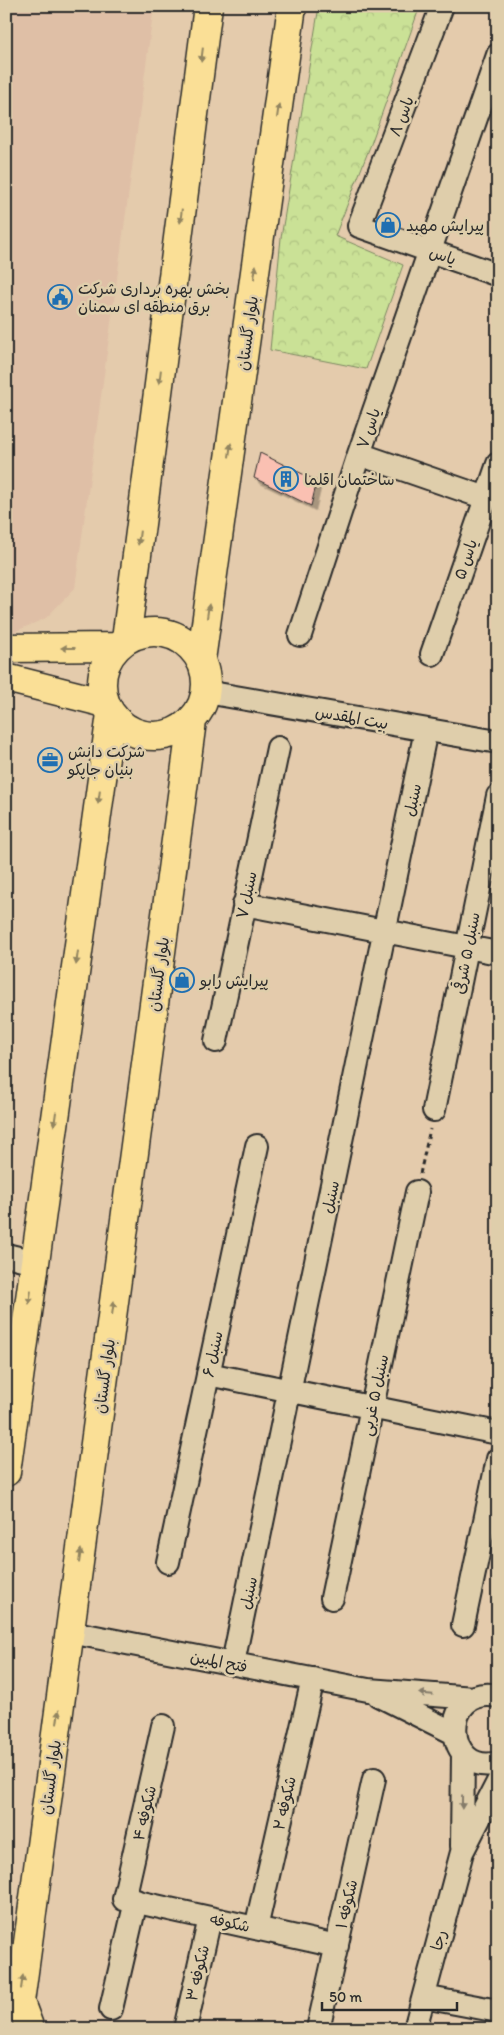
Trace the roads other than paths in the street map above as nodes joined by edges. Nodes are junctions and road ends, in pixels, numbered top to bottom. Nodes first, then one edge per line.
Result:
1 (208, 6) edge
2 (292, 6) edge
3 (442, 6) edge
4 (498, 55) edge
5 (359, 226) joint
6 (428, 250) junction
7 (498, 275) edge
8 (359, 454) junction
9 (498, 464) edge
10 (486, 498) junction
11 (300, 635) dead end
12 (121, 644) junction
13 (6, 648) edge
14 (432, 654) dead end
15 (201, 660) junction
16 (6, 678) edge
17 (206, 692) junction
18 (108, 708) junction
19 (192, 721) junction
20 (426, 730) junction
21 (496, 736) edge
22 (278, 748) dead end
23 (498, 796) edge
24 (244, 904) junction
25 (385, 931) junction
26 (468, 947) junction
27 (498, 953) edge
28 (216, 1041) dead end
29 (434, 1110) road end
30 (257, 1146) dead end
31 (417, 1192) road end
32 (6, 1255) edge
33 (35, 1262) junction
34 (208, 1374) junction
35 (290, 1390) junction
36 (372, 1407) junction
37 (498, 1433) edge
38 (498, 1459) edge
39 (6, 1472) edge
40 (168, 1562) dead end
41 (332, 1598) dead end
42 (463, 1625) dead end
43 (70, 1632) junction
44 (233, 1664) junction
45 (313, 1679) junction
46 (368, 1690) junction
47 (492, 1696) edge
48 (163, 1726) dead end
49 (459, 1743) junction
50 (498, 1762) edge
51 (374, 1779) dead end
52 (498, 1782) edge
53 (462, 1852) junction
54 (130, 1900) junction
55 (210, 1918) junction
56 (256, 1928) junction
57 (337, 1946) junction
58 (424, 1997) junction
59 (111, 2010) dead end
60 (498, 2011) edge
61 (30, 2029) edge
62 (185, 2029) edge
63 (318, 2029) edge
64 (415, 2029) edge

1 -> 12 main road
15 -> 2 main road, بلوار گلستان
3 - 5 street, یاس ۸
4 - 6 street, یاس ۷
5 - 6 street, یاس
6 - 7 street, یاس
6 - 8 street, یاس ۷
8 - 10 street
8 - 11 street, یاس ۷
9 - 10 street, یاس ۵
10 - 14 street, یاس ۵
12 -> 13 main road
12 - 15 main road
12 - 18 main road
15 - 17 main road
16 - 18 main road
17 - 19 main road
17 - 20 street, بیت المقدس
18 - 19 main road
18 -> 33 main road
43 -> 19 main road, بلوار گلستان
20 - 21 street, بیت المقدس
20 - 25 street, سنبل
22 - 24 street, سنبل ۷
23 - 26 street, سنبل ۵ شرقی
24 - 25 street
24 - 28 street, سنبل ۷
25 - 26 street
25 - 35 street, سنبل
26 - 27 street
26 - 29 street, سنبل ۵ شرقی
30 - 34 street, سنبل ۶
31 - 36 street, سنبل ۵ غربی
32 - 33 street
33 -> 39 main road
34 - 35 street
34 - 40 street, سنبل ۶
35 - 36 street
35 - 44 street, سنبل
36 - 37 street
36 - 41 street, سنبل ۵ غربی
38 - 42 street
43 - 44 street, فتح المبین
61 -> 43 main road, بلوار گلستان
44 - 45 street, فتح المبین
45 - 46 street, فتح المبین
45 - 56 street, شکوفه ۲
47 -> 46 street
46 - 49 street
47 - 49 street
48 - 54 street, شکوفه ۴
49 - 50 street
49 -> 53 street
51 - 57 street, شکوفه ۱
52 - 53 street
53 - 58 street, رجا
54 - 55 street, شکوفه
54 - 59 street, شکوفه ۴
55 - 56 street, شکوفه
55 - 62 street, شکوفه ۳
56 - 57 street, شکوفه
57 - 63 street, شکوفه ۱
58 - 60 street
58 - 64 street, رجا

